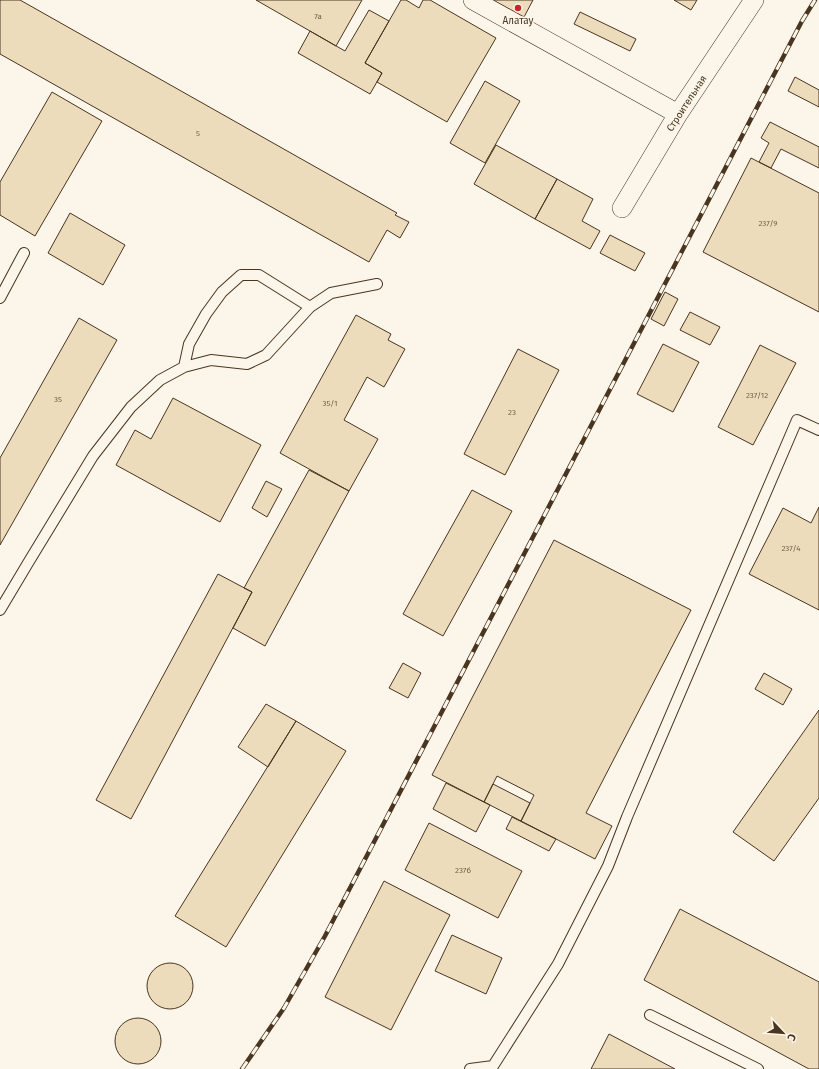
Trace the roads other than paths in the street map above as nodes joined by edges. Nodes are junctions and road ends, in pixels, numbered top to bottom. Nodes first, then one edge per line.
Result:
1 (472, 0) edge
2 (754, 0) edge
3 (678, 114) junction
4 (622, 208) dead end
5 (24, 253) dead end
6 (377, 284) dead end
7 (0, 298) edge
8 (310, 307) junction
9 (184, 367) junction
10 (819, 430) edge
11 (0, 610) edge
12 (650, 1014) dead end
13 (470, 1069) edge
14 (758, 1069) edge

1 - 3 street
2 - 3 street, Строительная
3 - 4 street, Строительная
5 - 7 lane
6 - 8 lane
8 - 9 lane
8 - 9 lane
9 - 11 lane
10 - 13 lane
12 - 14 lane

